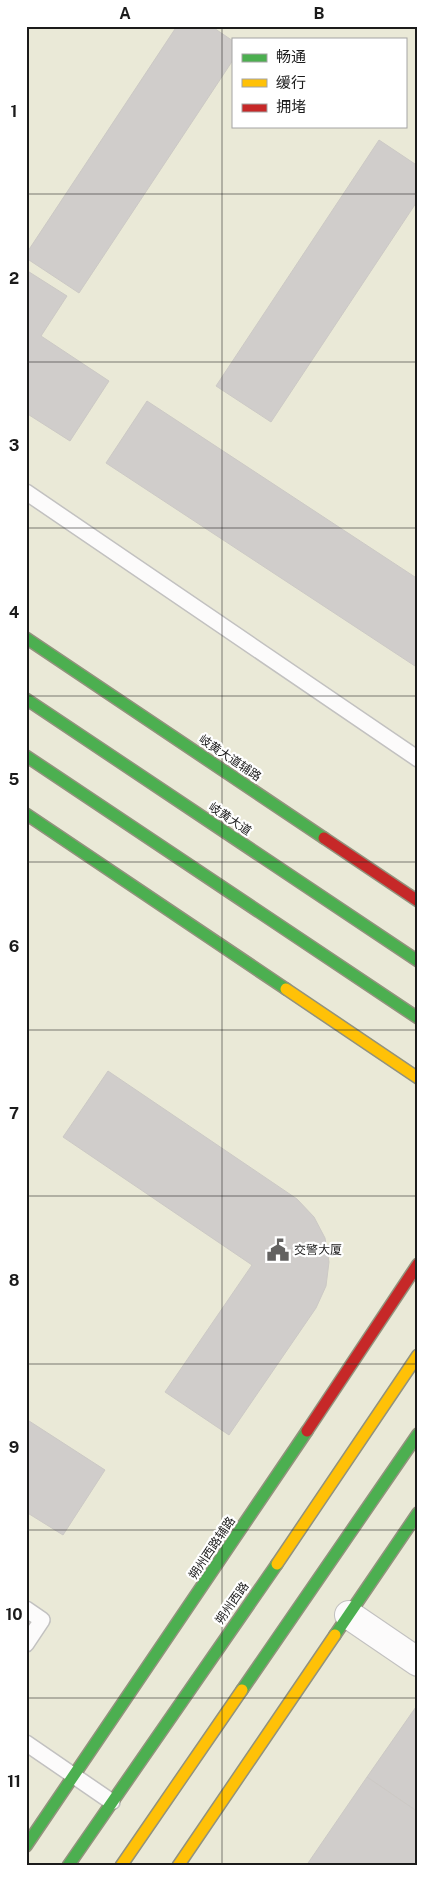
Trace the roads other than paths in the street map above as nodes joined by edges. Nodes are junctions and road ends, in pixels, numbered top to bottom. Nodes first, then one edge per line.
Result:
1 (26, 492) edge
2 (26, 638) edge
3 (26, 699) edge
4 (26, 756) edge
5 (418, 759) edge
6 (26, 814) edge
7 (418, 902) edge
8 (418, 961) edge
9 (418, 1018) edge
10 (418, 1078) edge
11 (418, 1264) edge
12 (418, 1355) edge
13 (418, 1434) edge
14 (418, 1512) edge
15 (26, 1609) edge
16 (349, 1615) junction
17 (26, 1644) edge
18 (418, 1662) edge
19 (26, 1743) edge
20 (74, 1776) junction
21 (112, 1802) junction
22 (26, 1846) edge
23 (68, 1866) edge
24 (121, 1866) edge
25 (178, 1866) edge

1 - 5 lane
2 - 7 main road, 岐黄大道辅路
3 - 8 main road, 岐黄大道
4 - 9 main road
6 - 10 main road
11 - 20 main road, 朔州西路辅路
12 - 21 main road, 朔州西路
13 - 24 main road
14 - 16 main road
15 - 17 lane
16 - 18 street
16 - 25 main road
19 - 20 lane
20 - 21 lane
20 - 22 main road, 朔州西路辅路
21 - 23 main road, 朔州西路

